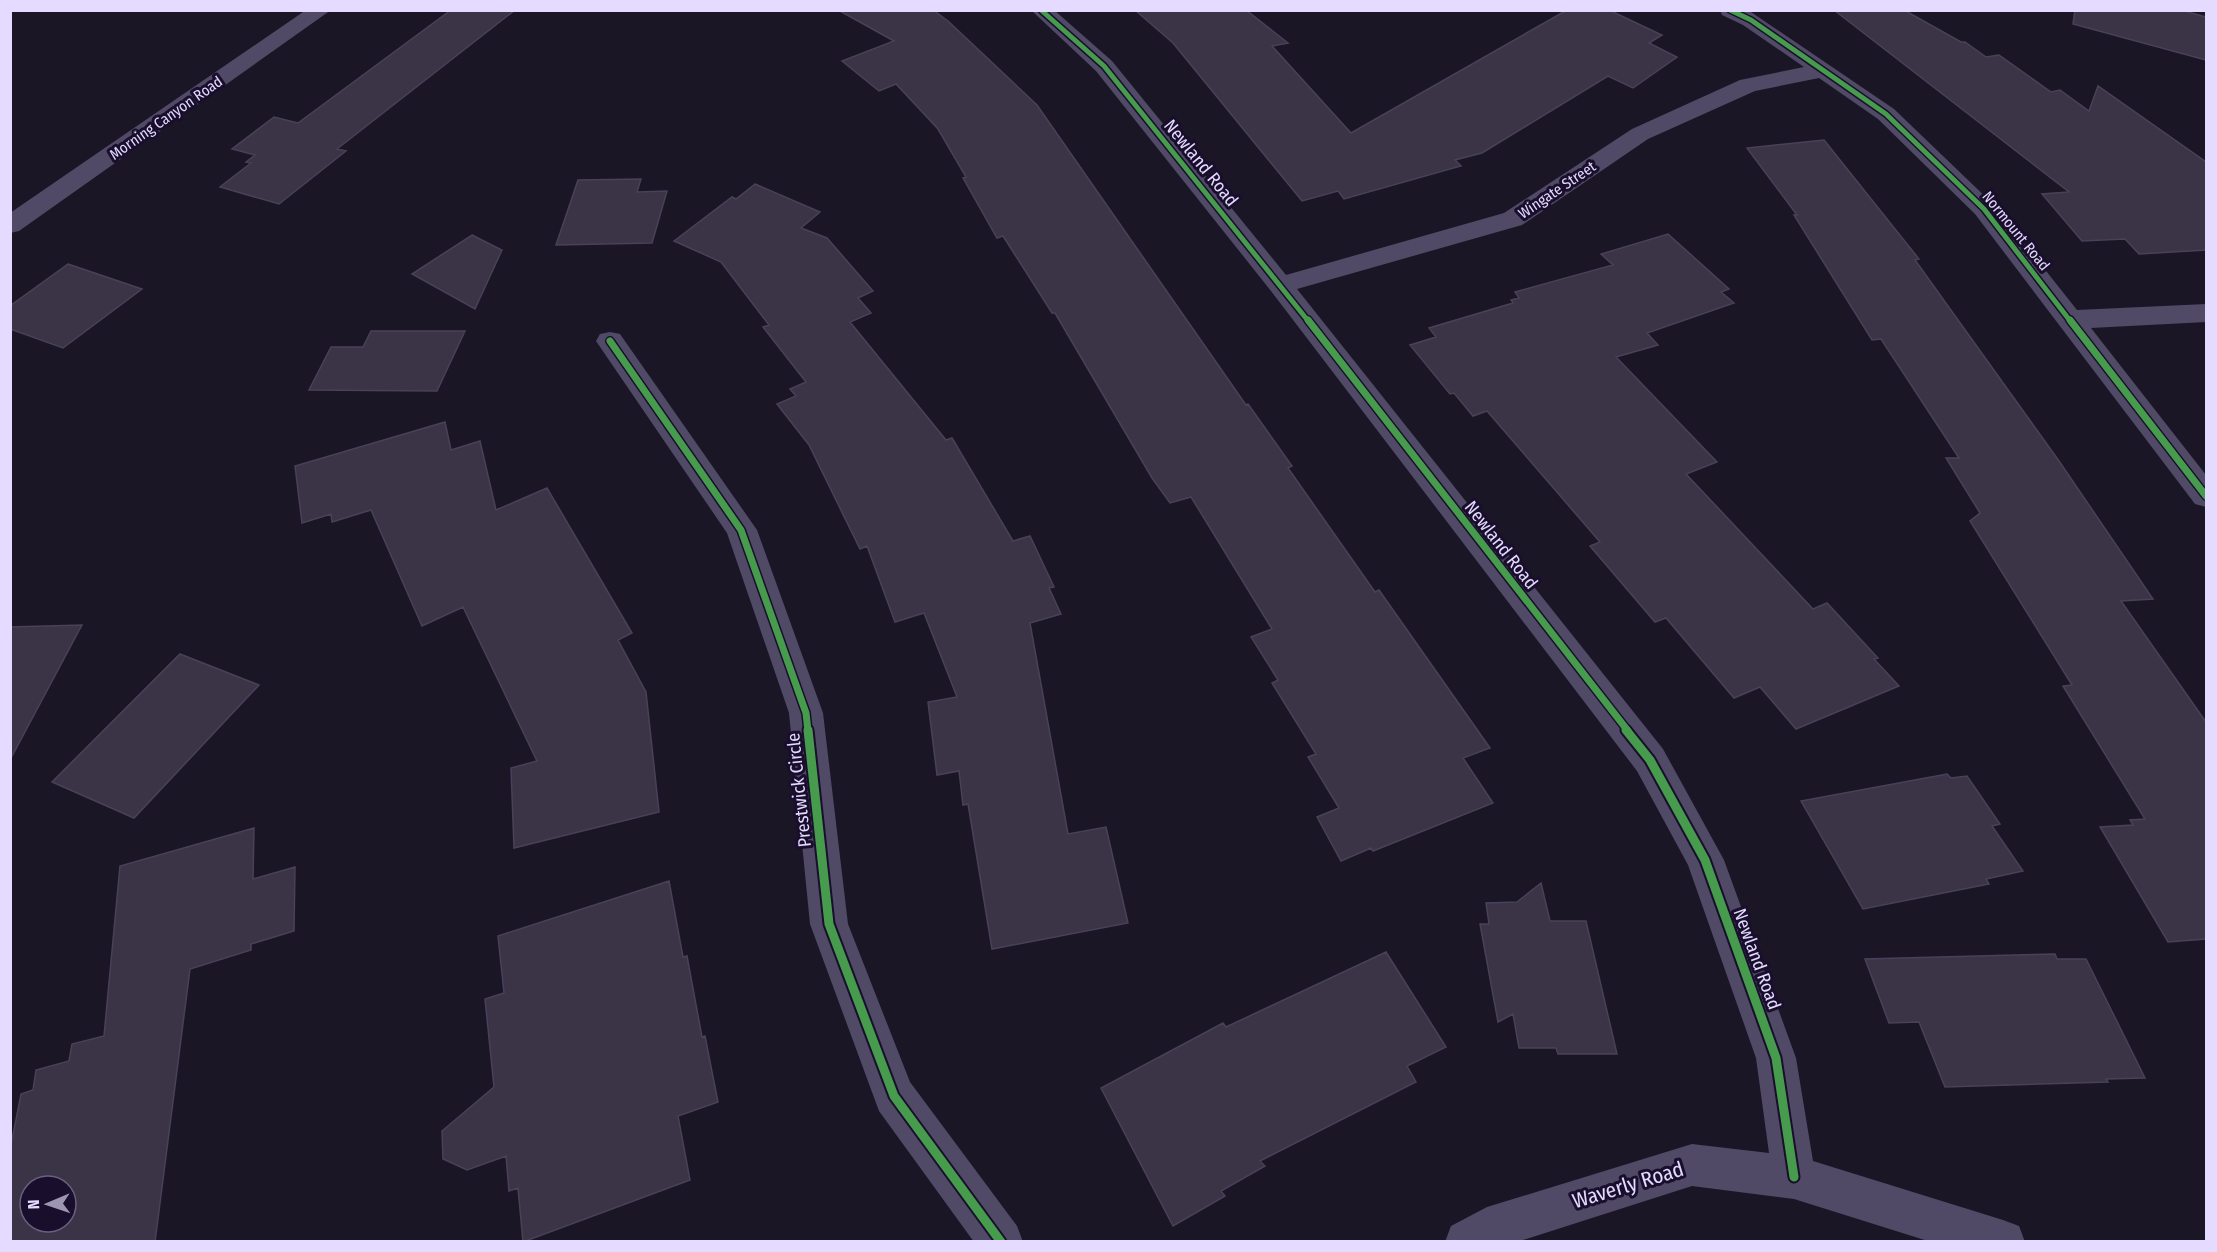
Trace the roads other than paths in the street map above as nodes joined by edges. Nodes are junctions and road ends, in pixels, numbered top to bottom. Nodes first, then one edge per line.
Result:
1 (321, 10) edge
2 (1041, 10) edge
3 (1730, 10) edge
4 (1824, 70) junction
5 (10, 225) edge
6 (1280, 285) junction
7 (2206, 314) edge
8 (2068, 320) junction
9 (610, 341) dead end
10 (2206, 496) edge
11 (1794, 1177) junction
12 (1001, 1242) edge
13 (1467, 1242) edge
14 (2003, 1242) edge

1 - 5 street, Morning Canyon Road
2 - 6 street, Newland Road
3 - 4 street, Normount Road
4 - 6 street, Wingate Street
4 - 8 street, Normount Road
6 - 11 street, Newland Road
7 - 8 street
8 - 10 street, Normount Road
9 - 12 street, Prestwick Circle
11 - 13 street, Waverly Road
11 - 14 street, Waverly Road

